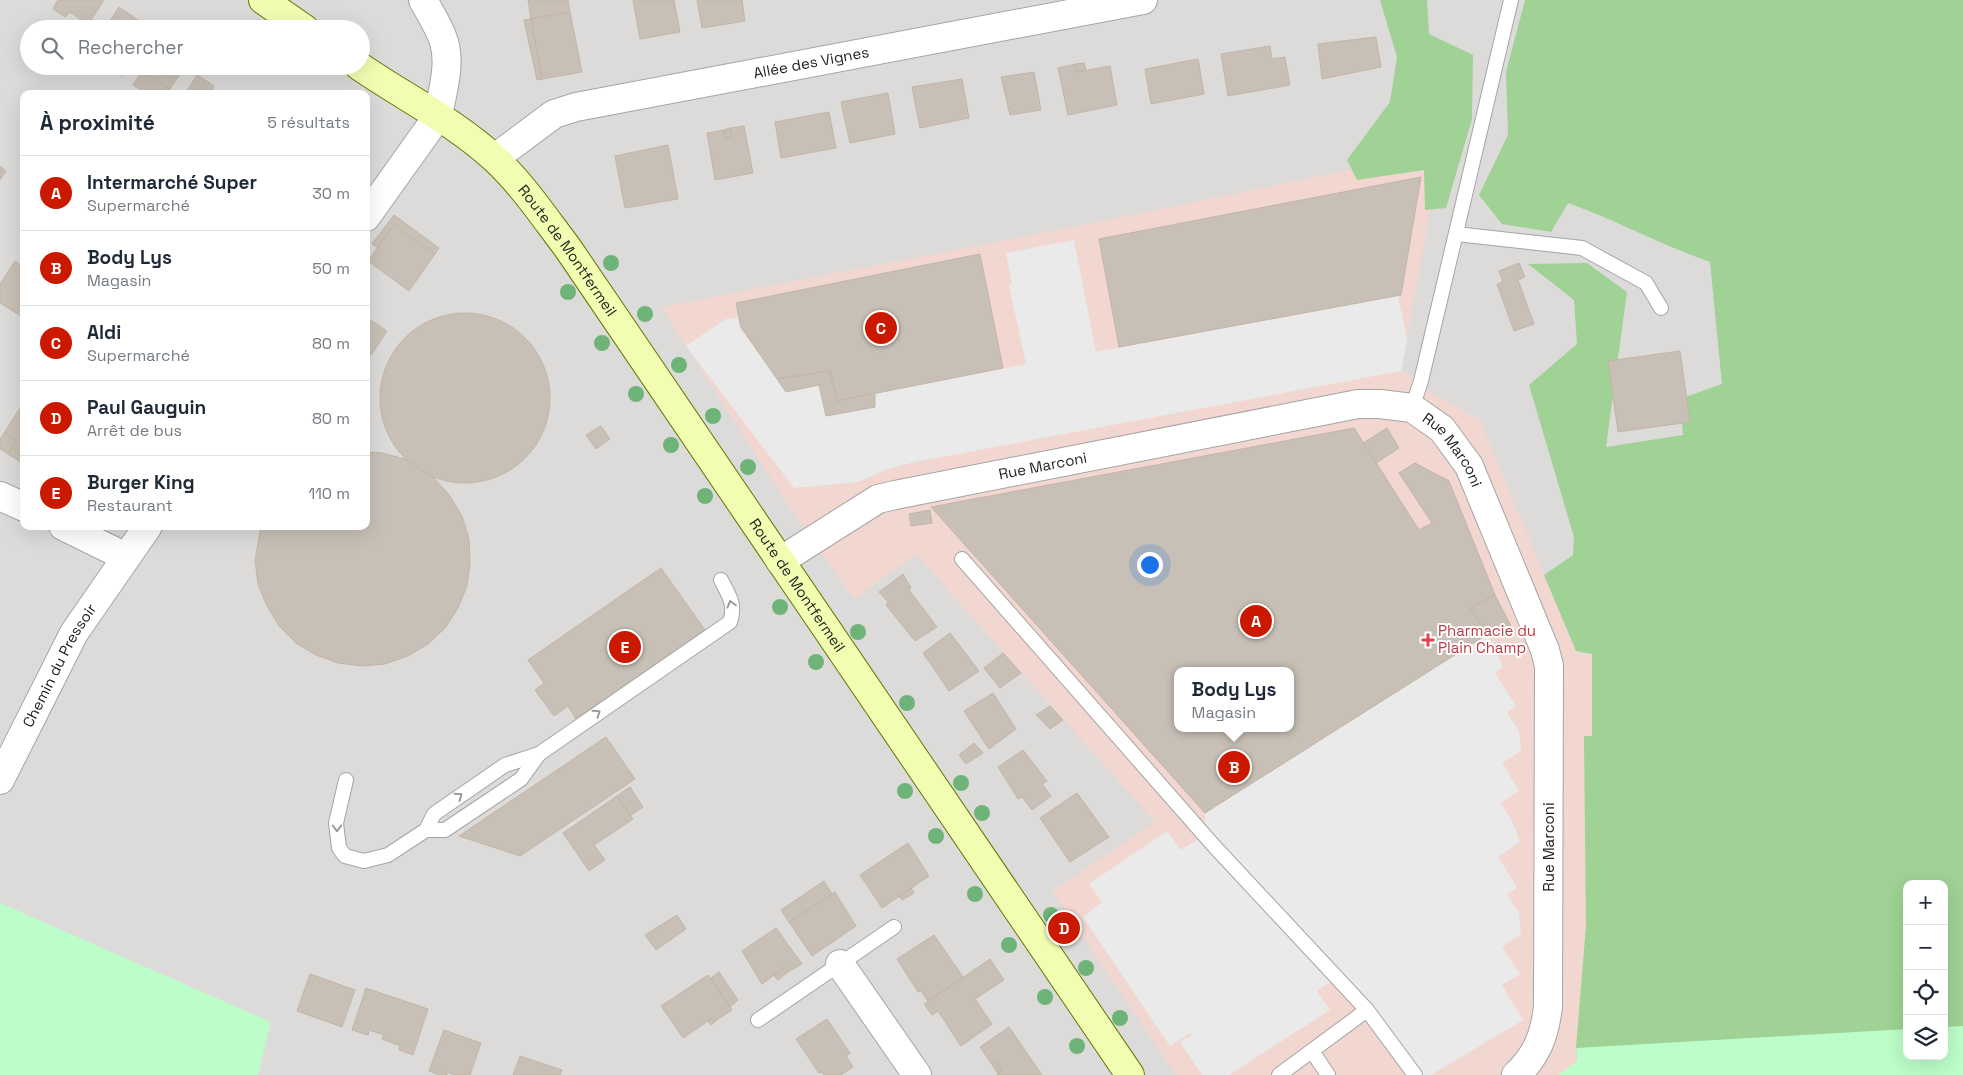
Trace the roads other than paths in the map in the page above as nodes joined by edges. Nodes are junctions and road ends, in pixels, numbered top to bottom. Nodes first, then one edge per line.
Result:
1 (263, 0) edge
2 (423, 0) edge
3 (1143, 0) edge
4 (1511, 0) edge
5 (292, 20) edge
6 (370, 73) edge
7 (438, 116) junction
8 (494, 158) junction
9 (370, 211) edge
10 (1456, 234) junction
11 (1661, 308) dead end
12 (1412, 408) junction
13 (0, 496) edge
14 (20, 506) edge
15 (71, 530) edge
16 (145, 530) edge
17 (126, 557) junction
18 (962, 559) dead end
19 (780, 561) junction
20 (721, 580) dead end
21 (539, 754) junction
22 (0, 780) edge
23 (346, 780) dead end
24 (426, 830) junction
25 (894, 927) dead end
26 (840, 964) junction
27 (1367, 1010) junction
28 (758, 1020) dead end
29 (1312, 1051) junction
30 (1413, 1074) edge
31 (917, 1075) edge
32 (1130, 1075) edge
33 (1279, 1075) edge
34 (1328, 1075) edge
35 (1516, 1075) edge

1 - 5 main road
2 - 7 street
3 - 8 street, Allée des Vignes
4 - 10 lane
6 - 7 main road, Route de Montfermeil
7 - 8 main road, Route de Montfermeil
7 - 9 street
8 - 19 main road, Route de Montfermeil
10 - 11 lane
10 - 12 lane
12 - 19 street, Rue Marconi
12 - 35 street, Rue Marconi
13 - 14 street
15 - 17 street
16 - 17 street, Chemin du Pressoir
17 - 22 street, Chemin du Pressoir
18 - 27 lane
19 - 32 main road, Route de Montfermeil
21 -> 20 lane
24 -> 21 lane
21 - 24 lane
23 -> 24 lane
25 - 26 lane
26 - 28 lane
26 - 31 street
27 - 29 lane
27 - 30 lane
29 - 33 lane
29 - 34 lane

